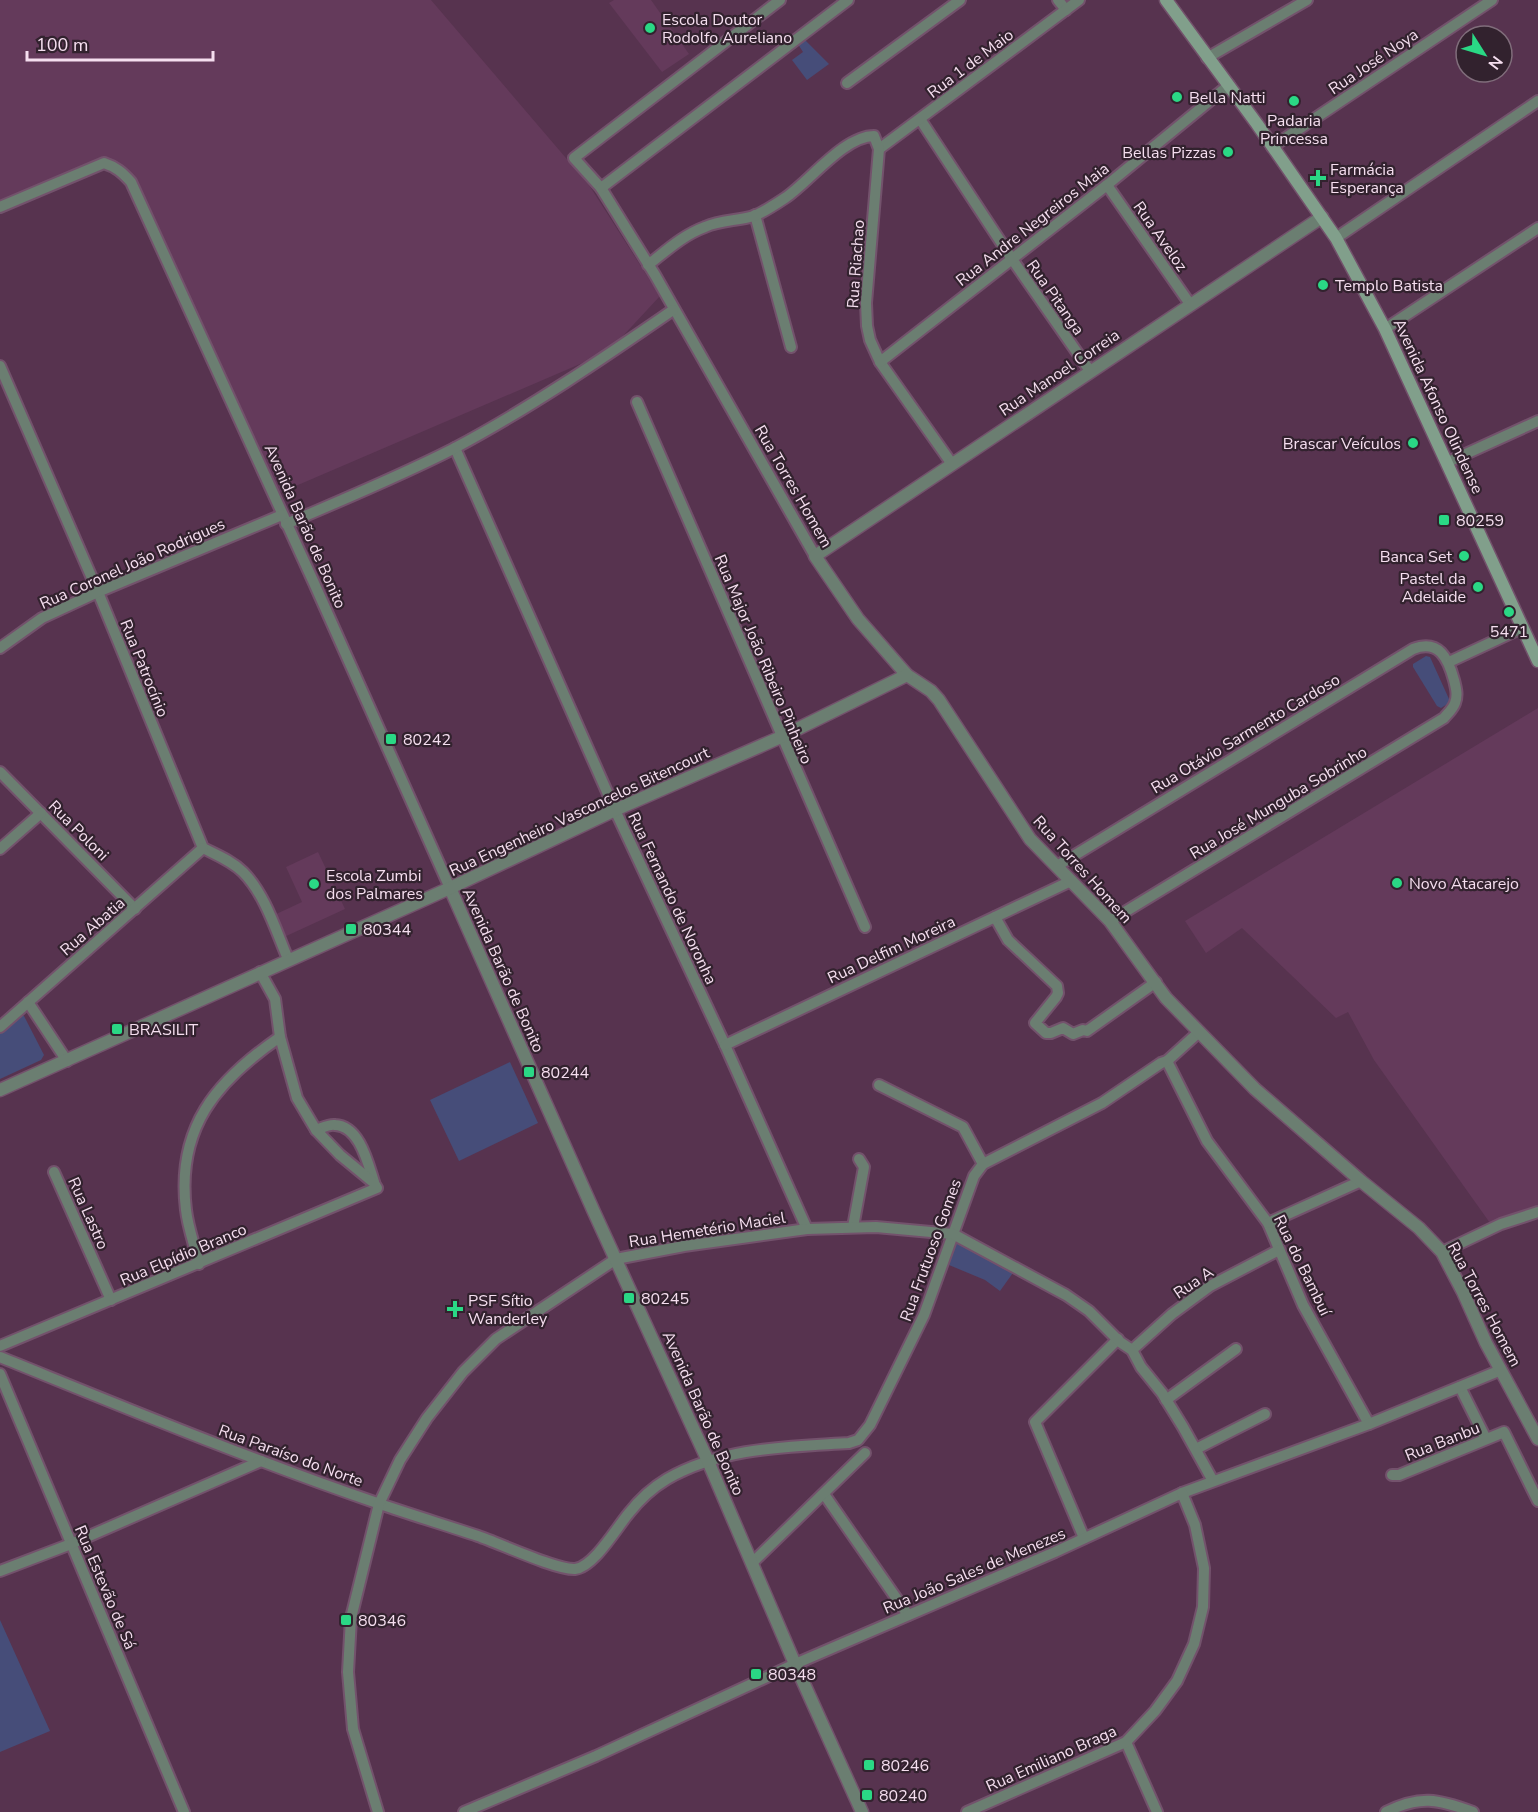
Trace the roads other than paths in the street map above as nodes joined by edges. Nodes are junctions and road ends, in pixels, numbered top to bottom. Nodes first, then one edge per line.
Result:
1 (780, 0) edge
2 (848, 0) edge
3 (960, 0) edge
4 (1058, 0) edge
5 (1079, 0) edge
6 (1166, 0) edge
7 (1307, 0) edge
8 (1492, 0) edge
9 (1066, 10) junction
10 (1207, 58) junction
11 (847, 83) dead end
12 (1228, 85) junction
13 (1538, 101) edge
14 (920, 119) junction
15 (1272, 147) junction
16 (879, 149) junction
17 (1107, 185) junction
18 (601, 188) junction
19 (0, 207) edge
20 (755, 215) junction
21 (1322, 217) junction
22 (1538, 228) edge
23 (1336, 238) junction
24 (1012, 259) junction
25 (648, 265) junction
26 (1190, 304) junction
27 (674, 309) junction
28 (1385, 329) junction
29 (790, 347) dead end
30 (880, 362) junction
31 (0, 366) edge
32 (1090, 372) junction
33 (637, 402) dead end
34 (1538, 421) edge
35 (455, 448) junction
36 (1448, 462) junction
37 (952, 465) junction
38 (284, 519) junction
39 (815, 555) junction
40 (98, 592) junction
41 (1522, 628) junction
42 (0, 648) edge
43 (1538, 661) edge
44 (1449, 662) junction
45 (907, 675) junction
46 (781, 737) junction
47 (0, 772) edge
48 (615, 810) junction
49 (41, 813) junction
50 (203, 848) junction
51 (0, 849) edge
52 (1057, 866) junction
53 (1071, 881) junction
54 (450, 888) junction
55 (135, 909) junction
56 (995, 917) junction
57 (1110, 921) junction
58 (865, 927) dead end
59 (288, 959) junction
60 (260, 972) junction
61 (1156, 982) junction
62 (28, 1002) junction
63 (0, 1027) edge
64 (1199, 1032) junction
65 (280, 1037) junction
66 (725, 1045) junction
67 (68, 1061) junction
68 (1167, 1061) junction
69 (879, 1085) dead end
70 (0, 1090) edge
71 (316, 1130) junction
72 (859, 1159) dead end
73 (983, 1164) junction
74 (54, 1172) dead end
75 (1361, 1181) junction
76 (375, 1186) junction
77 (1538, 1212) edge
78 (1268, 1223) junction
79 (853, 1227) junction
80 (807, 1228) junction
81 (953, 1234) junction
82 (1279, 1250) junction
83 (1442, 1252) junction
84 (616, 1259) junction
85 (199, 1264) junction
86 (111, 1300) junction
87 (1118, 1339) junction
88 (0, 1346) edge
89 (1236, 1349) dead end
90 (1132, 1350) junction
91 (0, 1357) edge
92 (1501, 1370) junction
93 (0, 1374) edge
94 (1460, 1388) junction
95 (1166, 1400) junction
96 (1265, 1414) dead end
97 (1369, 1424) junction
98 (1486, 1439) junction
99 (1538, 1439) edge
100 (1196, 1449) junction
101 (865, 1453) dead end
102 (261, 1461) junction
103 (708, 1461) junction
104 (1392, 1475) dead end
105 (1214, 1481) junction
106 (1182, 1493) junction
107 (824, 1494) junction
108 (1538, 1501) edge
109 (379, 1504) junction
110 (1084, 1538) junction
111 (71, 1544) junction
112 (752, 1563) junction
113 (0, 1571) edge
114 (908, 1615) junction
115 (795, 1664) junction
116 (1126, 1742) junction
117 (183, 1812) edge
118 (378, 1812) edge
119 (464, 1812) edge
120 (862, 1812) edge
121 (967, 1812) edge
122 (1157, 1812) edge
123 (1386, 1812) edge
124 (1473, 1812) edge

1 - 18 street, Rua Torres Homem
2 - 18 street
3 - 11 street
4 - 9 street
5 - 9 street, Rua 1 de Maio
6 - 10 main road, Avenida Afonso Olindense
7 - 10 street
8 - 15 street, Rua José Noya
9 - 14 street, Rua 1 de Maio
10 - 12 main road, Avenida Afonso Olindense
12 - 15 main road, Avenida Afonso Olindense
12 - 17 street, Rua Andre Negreiros Maia
13 - 23 street
14 - 16 street, Rua 1 de Maio
14 - 24 street, Rua Pitanga
15 - 21 main road, Avenida Afonso Olindense
16 - 20 street
16 - 30 street, Rua Riachao
17 - 24 street, Rua Andre Negreiros Maia
17 - 26 street, Rua Aveloz
18 - 25 street, Rua Torres Homem
19 - 38 street, Avenida Barão de Bonito
20 - 25 street
20 - 29 street
21 - 23 main road, Avenida Afonso Olindense
21 - 26 street, Rua Manoel Correia
22 - 28 street
23 - 28 main road, Avenida Afonso Olindense
24 - 30 street, Rua Andre Negreiros Maia
24 - 32 street, Rua Pitanga
25 - 27 street, Rua Torres Homem
26 - 32 street, Rua Manoel Correia
27 - 35 street, Rua Coronel João Rodrigues
27 - 39 street, Rua Torres Homem
28 - 36 main road, Avenida Afonso Olindense
30 - 37 street, Rua Riachao
31 - 40 street, Rua Patrocínio
32 - 37 street, Rua Manoel Correia
33 - 46 street, Rua Major João Ribeiro Pinheiro
34 - 36 street
35 - 38 street, Rua Coronel João Rodrigues
35 - 48 street, Rua Fernando de Noronha
36 - 41 main road, Avenida Afonso Olindense
37 - 39 street, Rua Manoel Correia
38 - 40 street, Rua Coronel João Rodrigues
38 - 54 street, Avenida Barão de Bonito
39 - 45 street, Rua Torres Homem
40 - 42 street, Rua Coronel João Rodrigues
40 - 50 street, Rua Patrocínio
41 - 43 main road, Avenida Afonso Olindense
41 - 44 street
44 - 52 street, Rua Otávio Sarmento Cardoso
44 - 57 street, Rua José Munguba Sobrinho
45 - 46 street, Rua Engenheiro Vasconcelos Bitencourt
45 - 52 street, Rua Torres Homem
46 - 48 street, Rua Engenheiro Vasconcelos Bitencourt
46 - 58 street, Rua Major João Ribeiro Pinheiro
47 - 49 street, Rua Poloni
48 - 54 street, Rua Engenheiro Vasconcelos Bitencourt
48 - 66 street, Rua Fernando de Noronha
49 - 51 street
49 - 55 street, Rua Poloni
50 - 55 street, Rua Abatia
50 - 59 street
52 - 53 street, Rua Torres Homem
53 - 56 street, Rua Delfim Moreira
53 - 57 street, Rua Torres Homem
54 - 59 street, Rua Engenheiro Vasconcelos Bitencourt
54 - 84 street, Avenida Barão de Bonito
55 - 62 street, Rua Abatia
56 - 61 street
56 - 66 street, Rua Delfim Moreira
57 - 61 street, Rua Torres Homem
59 - 60 street, Rua Engenheiro Vasconcelos Bitencourt
60 - 65 street
60 - 67 street, Rua Engenheiro Vasconcelos Bitencourt
61 - 64 street, Rua Torres Homem
62 - 63 street, Rua Abatia
62 - 67 street
64 - 68 street
64 - 75 street, Rua Torres Homem
65 - 71 street
65 - 85 street
66 - 80 street, Rua Fernando de Noronha
67 - 70 street, Rua Engenheiro Vasconcelos Bitencourt
68 - 73 street
68 - 78 street, Rua do Bambuí
69 - 73 street
71 - 76 street
71 - 76 street
72 - 79 street
73 - 81 street, Rua Frutuoso Gomes
74 - 86 street, Rua Lastro
75 - 78 street
75 - 83 street, Rua Torres Homem
76 - 85 street, Rua Elpídio Branco
77 - 83 street
78 - 82 street, Rua do Bambuí
79 - 80 street, Rua Hemetério Maciel
79 - 81 street, Rua Hemetério Maciel
80 - 84 street, Rua Hemetério Maciel
81 - 87 street, Rua Hemetério Maciel
81 - 103 street, Rua Frutuoso Gomes
82 - 90 street, Rua A
82 - 97 street, Rua do Bambuí
83 - 92 street, Rua Torres Homem
84 - 103 street, Avenida Barão de Bonito
84 - 109 street, Rua Hemetério Maciel
85 - 86 street, Rua Elpídio Branco
86 - 88 street, Rua Elpídio Branco
87 - 90 street, Rua Hemetério Maciel
87 - 110 street
89 - 95 street
90 - 95 street, Rua Hemetério Maciel
91 - 102 street, Rua Paraíso do Norte
92 - 94 street, Rua João Sales de Menezes
92 - 99 street, Rua Torres Homem
93 - 111 street, Rua Estevão de Sá
94 - 97 street, Rua João Sales de Menezes
94 - 98 street
95 - 100 street, Rua Hemetério Maciel
96 - 100 street
97 - 105 street, Rua João Sales de Menezes
98 - 104 street, Rua Banbu
98 - 108 street, Rua Banbu
100 - 105 street, Rua Hemetério Maciel
101 - 107 street
102 - 109 street, Rua Paraíso do Norte
102 - 111 street
103 - 109 street, Rua Paraíso do Norte
103 - 112 street, Avenida Barão de Bonito
105 - 106 street, Rua João Sales de Menezes
106 - 110 street, Rua João Sales de Menezes
106 - 116 street, Rua Emiliano Braga
107 - 112 street
107 - 114 street
109 - 118 street, Rua Hemetério Maciel
110 - 114 street, Rua João Sales de Menezes
111 - 113 street
111 - 117 street, Rua Estevão de Sá
112 - 115 street, Avenida Barão de Bonito
114 - 115 street, Rua João Sales de Menezes
115 - 119 street, Rua João Sales de Menezes
115 - 120 street, Avenida Barão de Bonito
116 - 121 street, Rua Emiliano Braga
116 - 122 street
123 - 124 street

